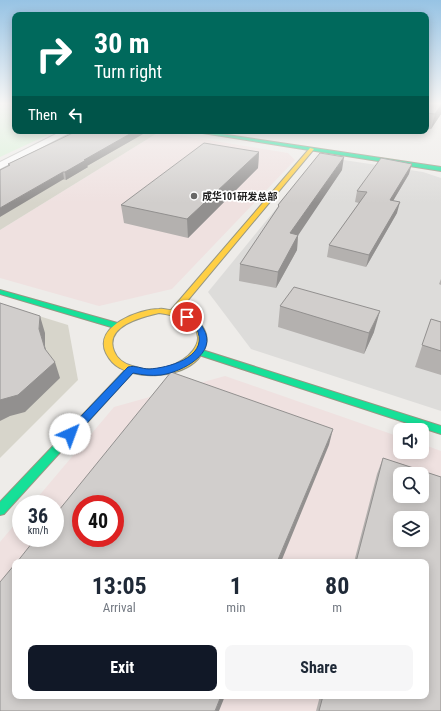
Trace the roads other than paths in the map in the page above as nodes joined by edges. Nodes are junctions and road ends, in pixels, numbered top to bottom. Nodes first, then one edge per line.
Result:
1 (59, 136) edge
2 (227, 136) edge
3 (283, 136) edge
4 (312, 149) junction
5 (410, 155) dead end
6 (0, 166) edge
7 (441, 169) edge
8 (0, 292) edge
9 (174, 312) junction
10 (118, 326) junction
11 (199, 352) junction
12 (131, 369) junction
13 (441, 430) edge
14 (0, 510) edge

1 - 6 street
2 - 4 street
3 - 5 street
4 - 7 street
4 - 9 street
8 - 10 street
9 - 10 street
9 - 11 street
10 - 12 street
11 - 12 street
11 - 13 street
12 - 14 street

